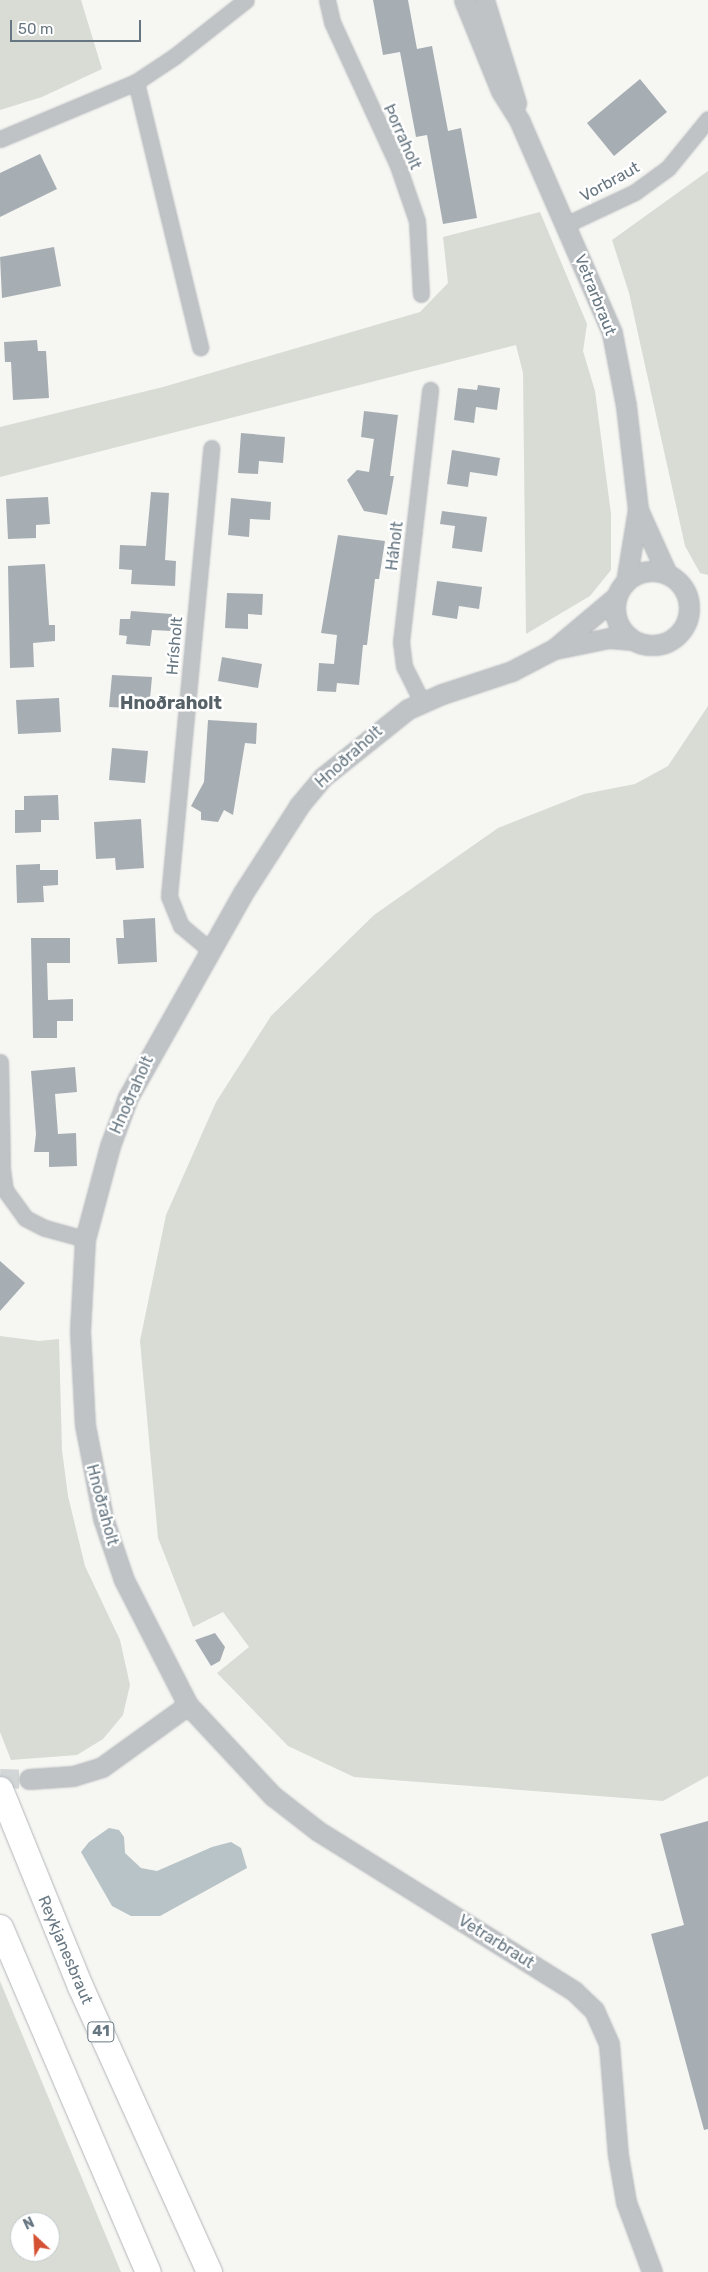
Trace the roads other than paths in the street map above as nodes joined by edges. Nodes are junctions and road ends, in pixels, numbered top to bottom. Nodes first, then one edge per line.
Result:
1 (246, 0) edge
2 (327, 0) edge
3 (464, 0) edge
4 (484, 0) edge
5 (136, 82) junction
6 (708, 119) edge
7 (520, 122) junction
8 (0, 139) edge
9 (565, 225) junction
10 (421, 294) dead end
11 (200, 347) dead end
12 (430, 390) dead end
13 (212, 448) dead end
14 (638, 509) junction
15 (667, 574) junction
16 (622, 589) junction
17 (633, 640) junction
18 (554, 649) junction
19 (422, 702) junction
20 (210, 950) junction
21 (0, 1062) edge
22 (85, 1238) junction
23 (188, 1705) junction
24 (29, 1779) tunnel mouth
25 (0, 1789) edge
26 (0, 1927) edge
27 (148, 2272) edge
28 (209, 2272) edge
29 (652, 2272) edge

1 - 5 street
2 - 10 street, Þorraholt
3 - 7 street, Vetrarbraut
4 - 7 street, Vetrarbraut
5 - 8 street
5 - 11 street
6 - 9 street, Vorbraut
7 - 9 street, Vetrarbraut
9 - 14 street, Vetrarbraut
12 - 19 street, Háholt
13 - 20 street, Hrísholt
14 - 15 street, Vetrarbraut
14 - 16 street, Vetrarbraut
15 - 16 street
15 - 17 street, Vetrarbraut
16 - 17 street, Vetrarbraut
16 - 18 street, Hnoðraholt
17 - 18 street, Hnoðraholt
18 - 19 street, Hnoðraholt
19 - 20 street, Hnoðraholt
20 - 22 street, Hnoðraholt
21 - 22 street
22 - 23 street, Hnoðraholt
23 - 24 street
23 - 29 street, Vetrarbraut
25 - 28 highway, Reykjanesbraut / 41
26 - 27 highway

